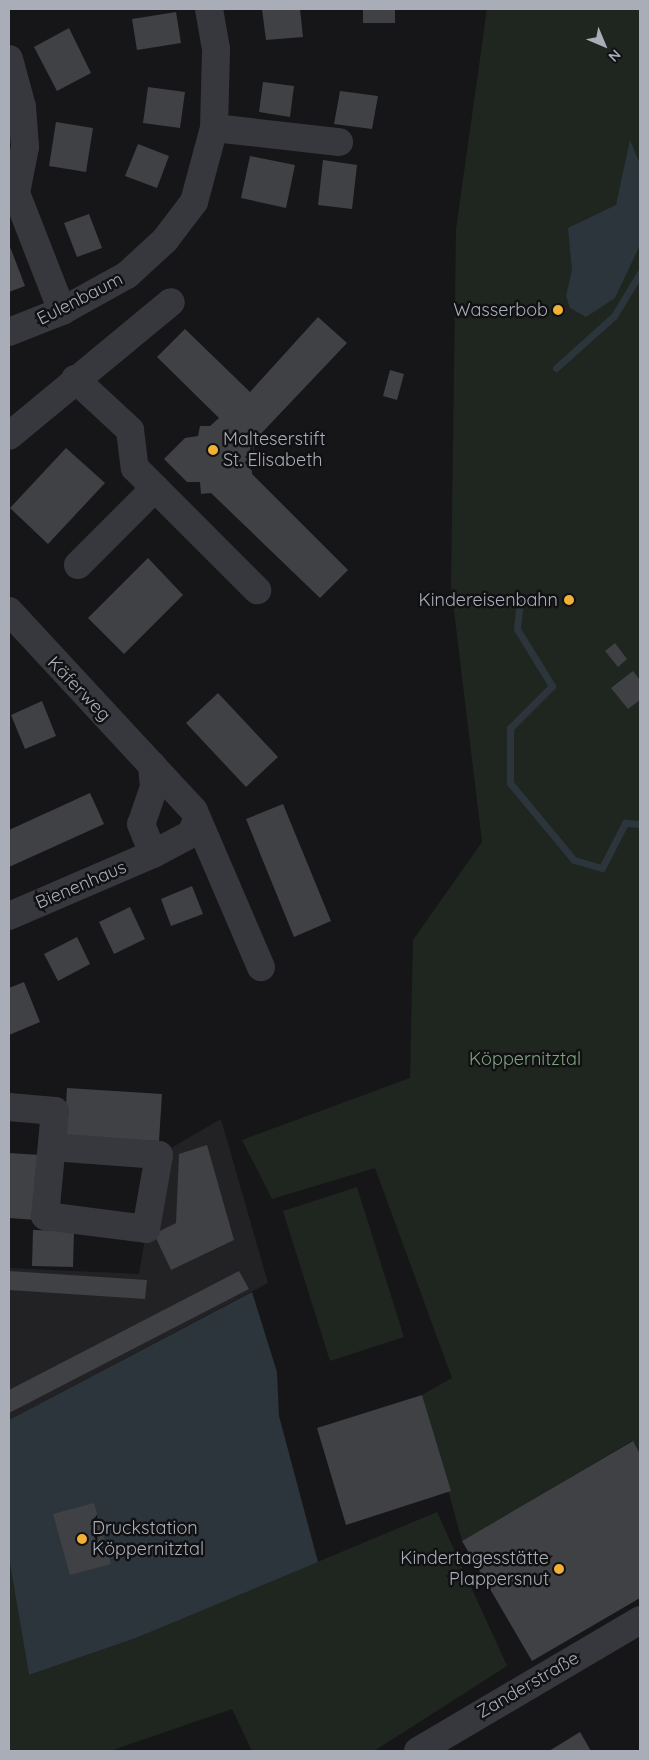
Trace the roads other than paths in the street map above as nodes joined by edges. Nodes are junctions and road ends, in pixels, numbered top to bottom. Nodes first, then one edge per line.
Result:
1 (209, 9) edge
2 (9, 58) edge
3 (214, 128) junction
4 (339, 142) dead end
5 (172, 302) dead end
6 (62, 311) junction
7 (9, 332) edge
8 (76, 379) junction
9 (9, 436) edge
10 (155, 488) junction
11 (78, 565) dead end
12 (257, 590) dead end
13 (14, 627) edge
14 (152, 764) junction
15 (197, 820) junction
16 (152, 854) junction
17 (9, 916) edge
18 (261, 968) dead end
19 (9, 1107) edge
20 (52, 1147) junction
21 (640, 1620) edge
22 (418, 1751) edge

1 - 3 street, Eulenbaum
2 - 6 street
3 - 4 street
3 - 6 street, Eulenbaum
5 - 8 street
6 - 7 street, Eulenbaum
8 - 9 street
8 - 10 street
10 - 11 street
10 - 12 street
13 - 14 street, Käferweg
14 - 15 street, Käferweg
14 - 16 street
15 - 16 street
15 - 18 street, Käferweg
16 - 17 street, Bienenhaus
19 - 20 street
20 - 20 street
21 - 22 street, Zanderstraße

